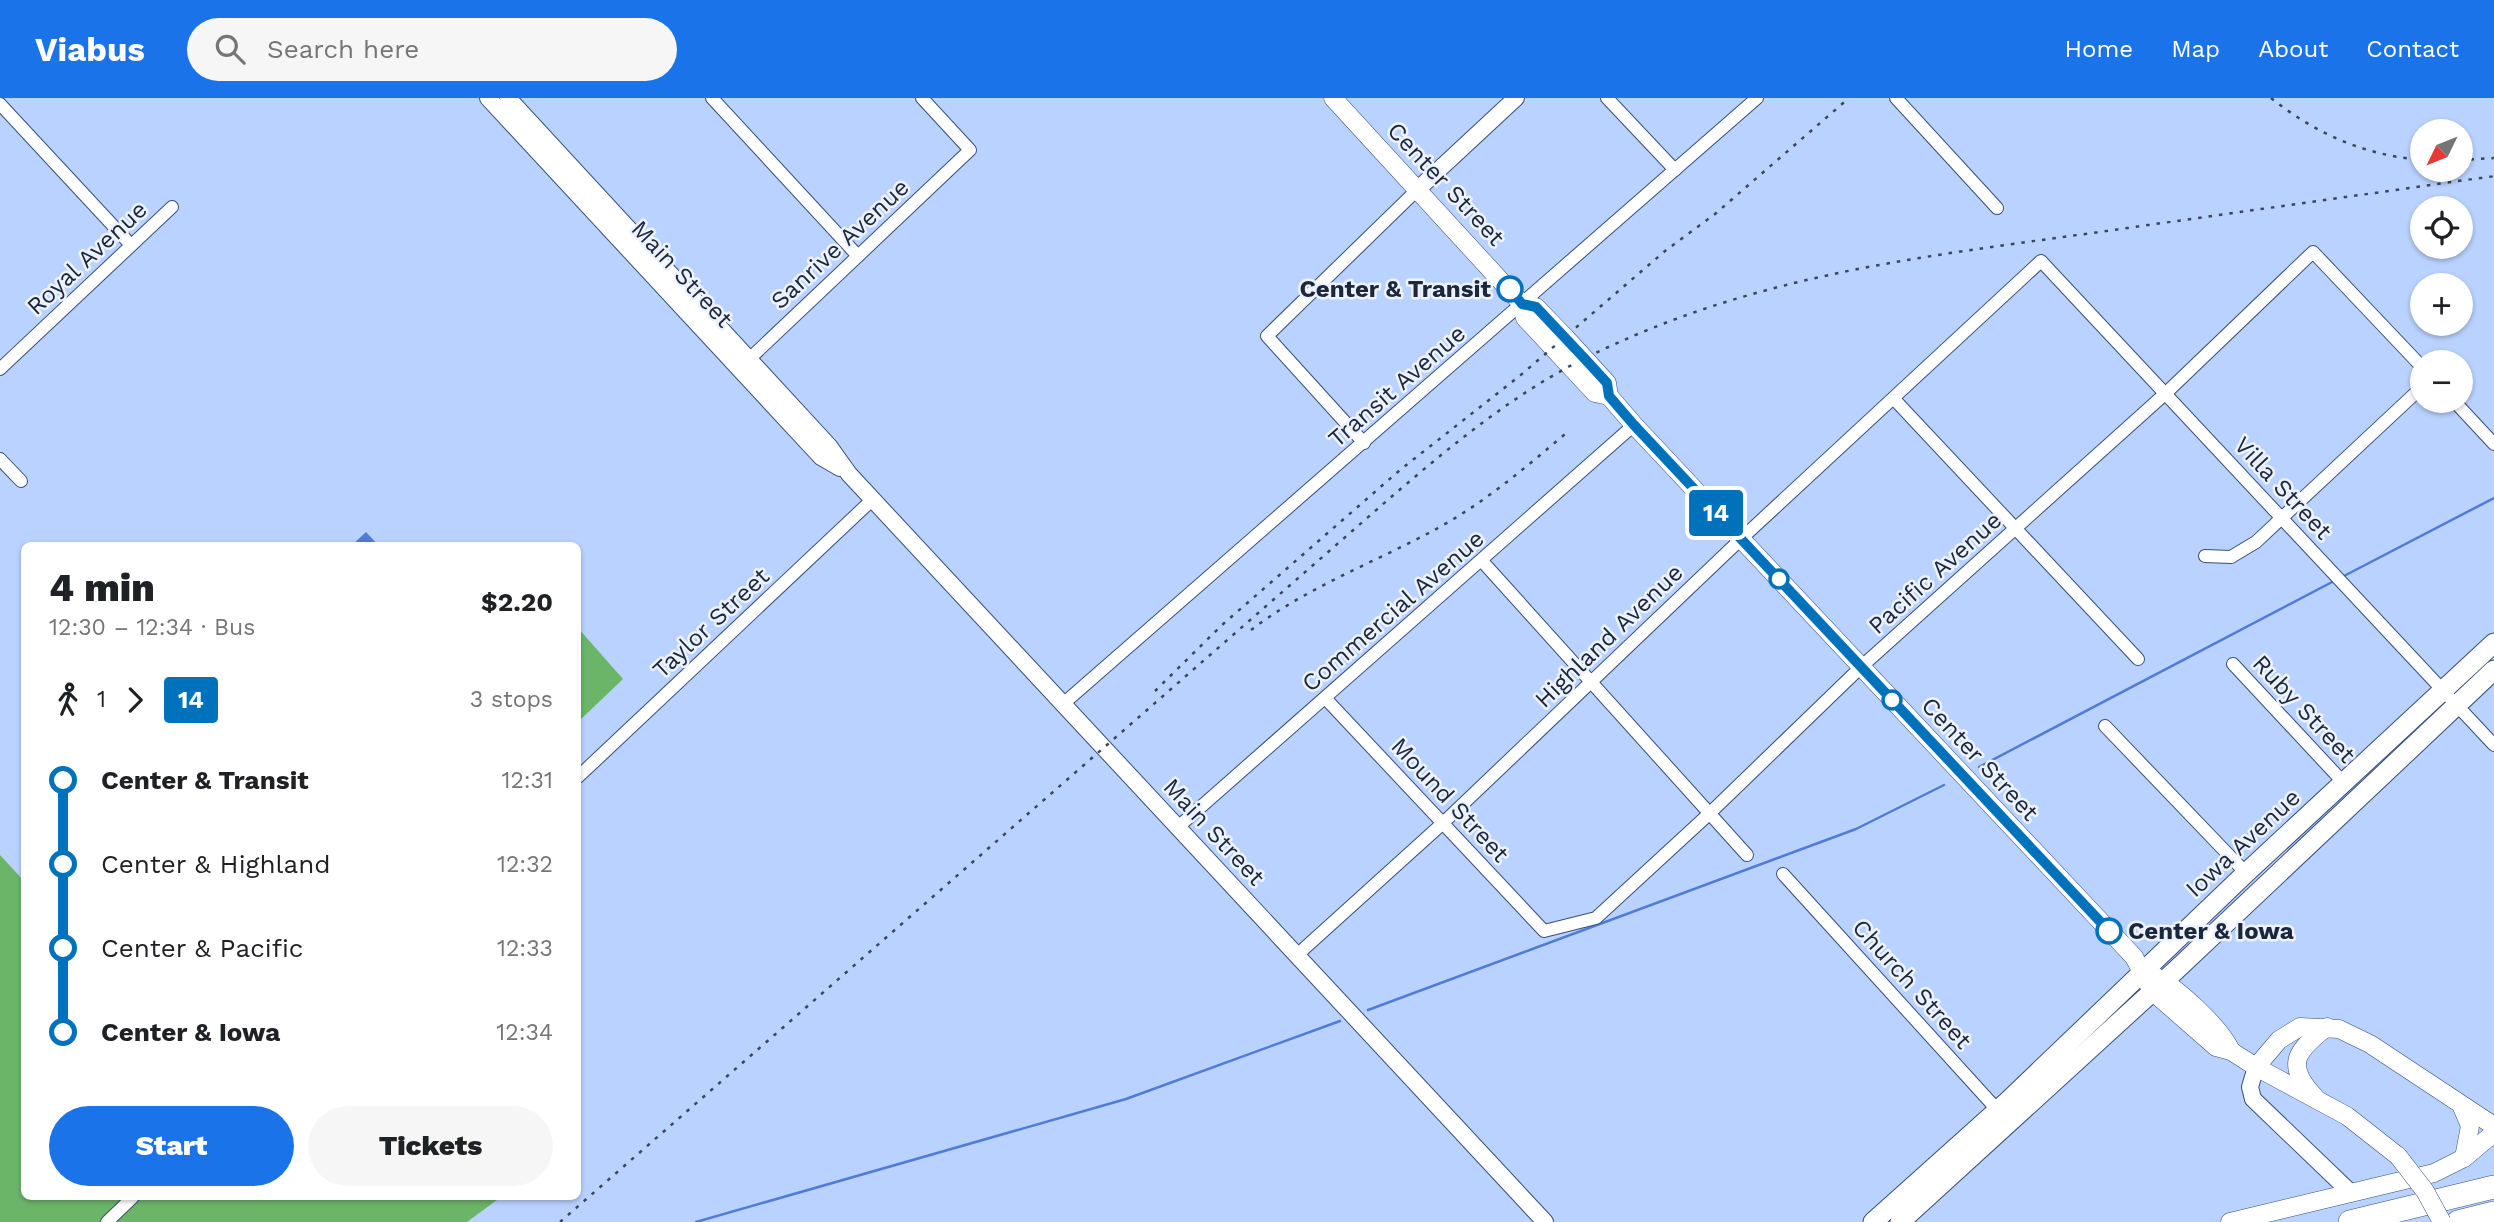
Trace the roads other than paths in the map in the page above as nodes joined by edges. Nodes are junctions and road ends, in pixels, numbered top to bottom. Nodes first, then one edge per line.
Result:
1 (488, 98) edge
2 (508, 98) edge
3 (712, 98) edge
4 (922, 98) edge
5 (1333, 98) edge
6 (1516, 98) edge
7 (1607, 98) edge
8 (1757, 98) edge
9 (1896, 98) edge
10 (0, 104) edge
11 (1675, 170) junction
12 (1417, 190) junction
13 (172, 207) dead end
14 (1997, 208) dead end
15 (131, 245) junction
16 (858, 256) junction
17 (2041, 261) joint
18 (1522, 304) junction
19 (2410, 354) edge
20 (744, 364) junction
21 (0, 369) edge
22 (2166, 393) junction
23 (2410, 398) edge
24 (1894, 399) junction
25 (2465, 413) edge
26 (1634, 425) junction
27 (1364, 443) junction
28 (2494, 444) edge
29 (0, 459) edge
30 (21, 481) dead end
31 (873, 499) junction
32 (2282, 518) junction
33 (2015, 529) junction
34 (1741, 539) junction
35 (2205, 556) dead end
36 (1482, 561) junction
37 (2494, 643) edge
38 (2138, 659) dead end
39 (2234, 664) dead end
40 (1861, 667) junction
41 (2494, 670) edge
42 (1592, 682) junction
43 (2451, 698) junction
44 (1326, 699) junction
45 (1063, 704) junction
46 (2105, 726) dead end
47 (2494, 745) edge
48 (581, 774) edge
49 (2344, 783) junction
50 (1710, 813) junction
51 (1443, 823) junction
52 (1178, 827) junction
53 (1747, 855) dead end
54 (2246, 873) junction
55 (1783, 874) dead end
56 (1544, 931) joint
57 (1297, 955) junction
58 (2143, 971) junction
59 (2158, 986) junction
60 (2326, 1027) junction
61 (2256, 1067) junction
62 (2319, 1101) junction
63 (2462, 1107) junction
64 (2003, 1116) junction
65 (2494, 1126) edge
66 (2494, 1133) edge
67 (2464, 1158) junction
68 (2494, 1186) edge
69 (2351, 1193) junction
70 (130, 1200) edge
71 (2494, 1213) edge
72 (107, 1222) edge
73 (1545, 1222) edge
74 (1873, 1222) edge
75 (1900, 1222) edge
76 (2230, 1222) edge
77 (2350, 1222) edge
78 (2442, 1222) edge
79 (2458, 1222) edge

1 - 20 street, Main Street
2 - 20 street, Main Street
3 - 16 street
4 - 16 street, Sanrive Avenue
5 - 12 main road, Center Street
6 - 12 street
7 - 11 street
8 - 11 street, Transit Avenue
9 - 14 street
10 - 15 street
11 - 18 street, Transit Avenue
12 - 18 main road, Center Street
12 - 27 street
13 - 15 street, Royal Avenue
15 - 21 street, Royal Avenue
16 - 20 street, Sanrive Avenue
17 - 22 street, Villa Street
17 - 24 street, Highland Avenue
18 - 26 main road, Center Street
18 - 27 street, Transit Avenue
19 - 22 street, Pacific Avenue
20 - 31 street, Main Street
22 - 32 street, Villa Street
22 - 33 street, Pacific Avenue
23 - 32 street
24 - 33 street
24 - 34 street, Highland Avenue
25 - 28 street
26 - 34 main road, Center Street
26 - 36 street, Commercial Avenue
27 - 45 street, Transit Avenue
29 - 30 street
31 - 45 street, Main Street
31 - 48 street, Taylor Street
32 - 35 street
32 - 43 street, Villa Street
33 - 38 street
33 - 40 street, Pacific Avenue
34 - 40 main road, Center Street
34 - 42 street, Highland Avenue
36 - 42 street
36 - 44 street, Commercial Avenue
37 - 43 main road, Iowa Avenue
39 - 49 street, Ruby Street
40 - 50 street, Pacific Avenue
40 - 58 main road, Center Street
41 - 43 main road, Iowa Avenue
42 - 50 street
42 - 51 street, Highland Avenue
43 - 47 street, Villa Street
43 - 49 main road, Iowa Avenue
43 - 59 main road, Iowa Avenue
44 - 51 street, Mound Street
44 - 52 street, Commercial Avenue
45 - 52 street, Main Street
46 - 54 street
49 - 54 main road, Iowa Avenue
50 - 53 street
50 - 56 street, Pacific Avenue
51 - 56 street, Mound Street
51 - 57 street, Highland Avenue
52 - 57 street, Main Street
54 - 58 main road, Iowa Avenue
55 - 64 street, Church Street
57 - 73 street, Main Street
58 - 59 main road, Center Street
58 - 64 main road, Iowa Avenue
59 - 61 main road, Center Street
59 - 64 main road, Iowa Avenue
60 - 61 main road
60 - 62 main road
60 - 63 main road
61 - 62 main road, Center Street
61 - 69 street
62 - 78 main road, Center Street, bridge
63 - 65 main road
63 - 67 main road
64 - 74 main road, Iowa Avenue
64 - 75 main road, Iowa Avenue
66 - 67 main road
67 - 69 main road
68 - 77 highway
69 - 76 main road
70 - 72 street
71 - 79 highway

